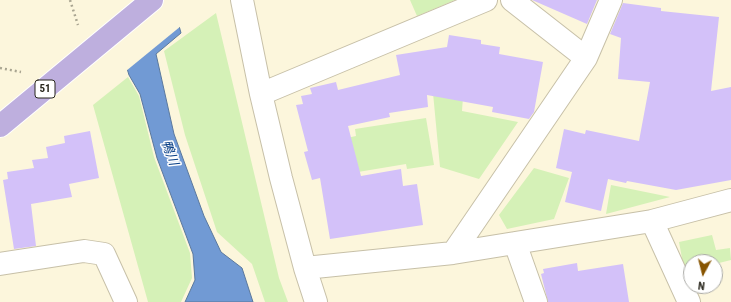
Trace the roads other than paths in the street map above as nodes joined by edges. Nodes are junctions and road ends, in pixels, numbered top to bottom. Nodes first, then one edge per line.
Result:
1 (152, 0) edge
2 (242, 0) edge
3 (486, 0) edge
4 (512, 0) edge
5 (611, 0) edge
6 (586, 58) junction
7 (261, 94) junction
8 (0, 126) edge
9 (731, 200) edge
10 (652, 221) junction
11 (515, 243) junction
12 (452, 253) junction
13 (0, 264) edge
14 (305, 268) junction
15 (126, 302) edge
16 (316, 302) edge
17 (536, 302) edge
18 (689, 302) edge

1 - 8 main road, 51
2 - 7 street
3 - 7 street
4 - 6 street
5 - 6 street
6 - 12 street
7 - 14 street
9 - 10 street
10 - 11 street
10 - 18 street
11 - 12 street
11 - 17 street
12 - 14 street
13 - 15 street
14 - 16 street

